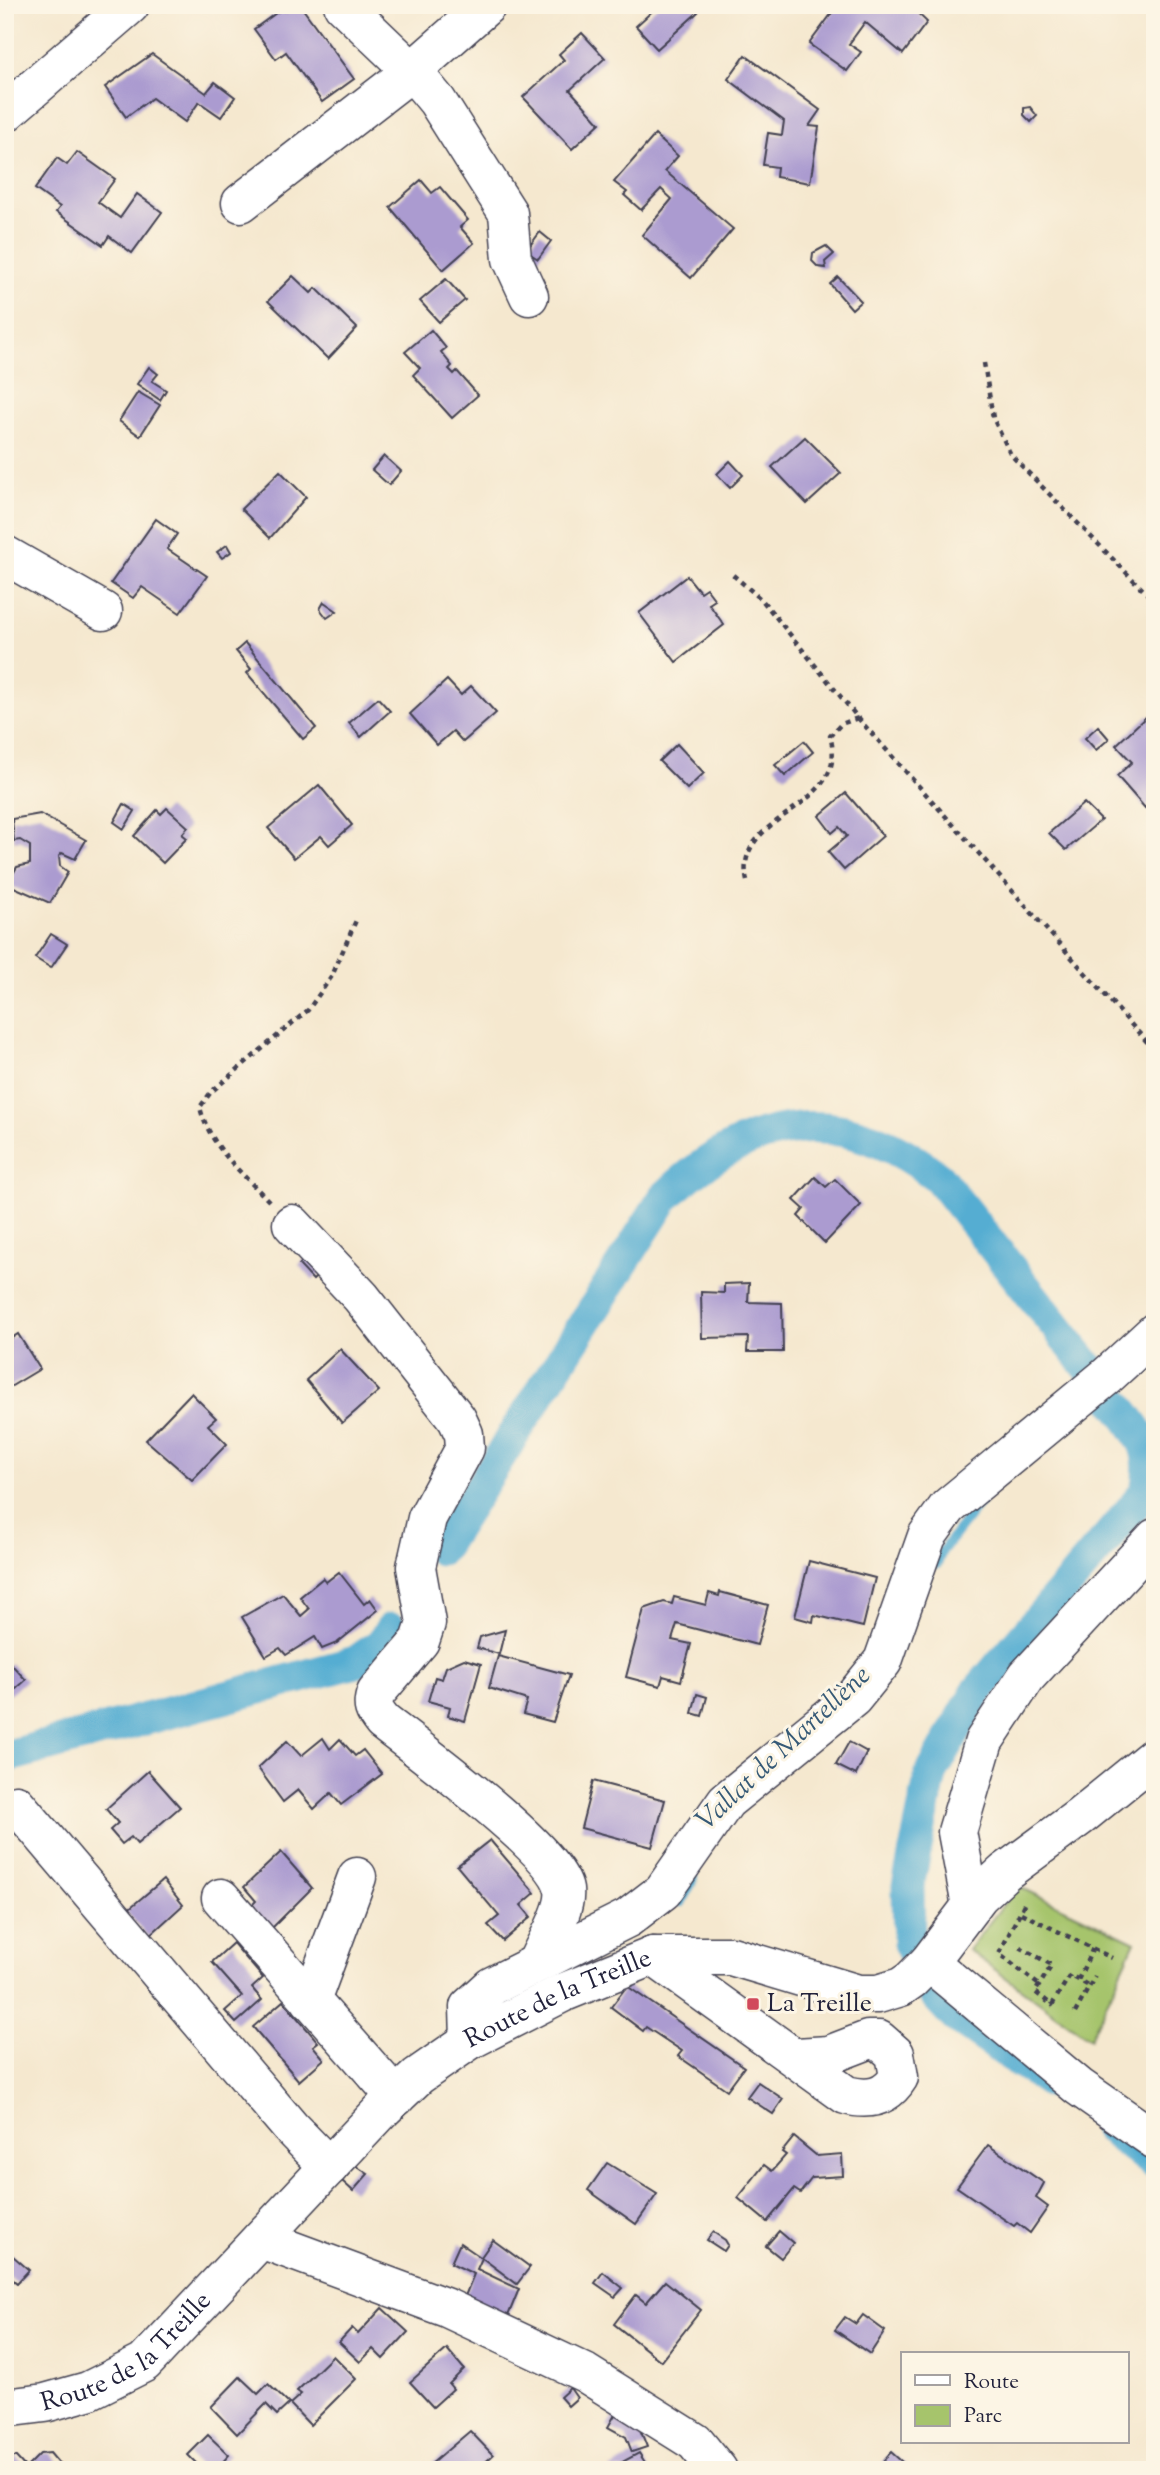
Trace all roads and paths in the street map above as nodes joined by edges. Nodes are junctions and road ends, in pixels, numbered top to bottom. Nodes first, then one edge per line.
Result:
1 (130, 5) edge
2 (342, 5) edge
3 (486, 5) edge
4 (412, 71) junction
5 (5, 113) edge
6 (241, 203) dead end
7 (529, 296) dead end
8 (984, 363) dead end
9 (5, 555) edge
10 (733, 575) dead end
11 (1155, 602) edge
12 (103, 611) dead end
13 (858, 718) junction
14 (747, 881) dead end
15 (356, 918) dead end
16 (1155, 1051) edge
17 (292, 1224) joint
18 (1155, 1332) edge
19 (1155, 1538) edge
20 (1155, 1756) edge
21 (16, 1804) dead end
22 (357, 1877) dead end
23 (221, 1898) dead end
24 (1025, 1902) dead end
25 (971, 1906) junction
26 (1021, 1913) junction
27 (1020, 1947) dead end
28 (1093, 1948) junction
29 (653, 1956) junction
30 (1112, 1958) dead end
31 (538, 1960) junction
32 (924, 1966) junction
33 (1095, 1976) dead end
34 (1078, 1980) junction
35 (1039, 1985) junction
36 (1090, 1986) junction
37 (311, 2001) junction
38 (1075, 2014) dead end
39 (470, 2040) junction
40 (796, 2057) dead end
41 (396, 2097) junction
42 (1155, 2140) edge
43 (329, 2166) junction
44 (261, 2239) junction
45 (5, 2407) edge
46 (719, 2470) edge

1 - 5 street
2 - 4 street
3 - 4 street
4 - 6 street
4 - 7 street
8 - 11 path
9 - 12 street
10 - 13 path
13 - 14 path
13 - 16 path
15 - 17 path
17 - 31 street
18 - 31 street
19 - 25 street
20 - 25 street
21 - 43 street
22 - 37 street
23 - 37 street
24 - 26 path
25 - 32 street
26 - 28 path
26 - 35 path
27 - 35 path
28 - 30 path
28 - 34 path
29 - 32 street, Route de la Treille
29 - 39 street, Route de la Treille
29 - 40 street
31 - 39 street
32 - 42 street
33 - 36 path
34 - 35 path
34 - 36 path
36 - 38 path
37 - 41 street
39 - 41 street, Route de la Treille
41 - 43 street, Route de la Treille
43 - 44 street, Route de la Treille
44 - 45 street, Route de la Treille
44 - 46 street

